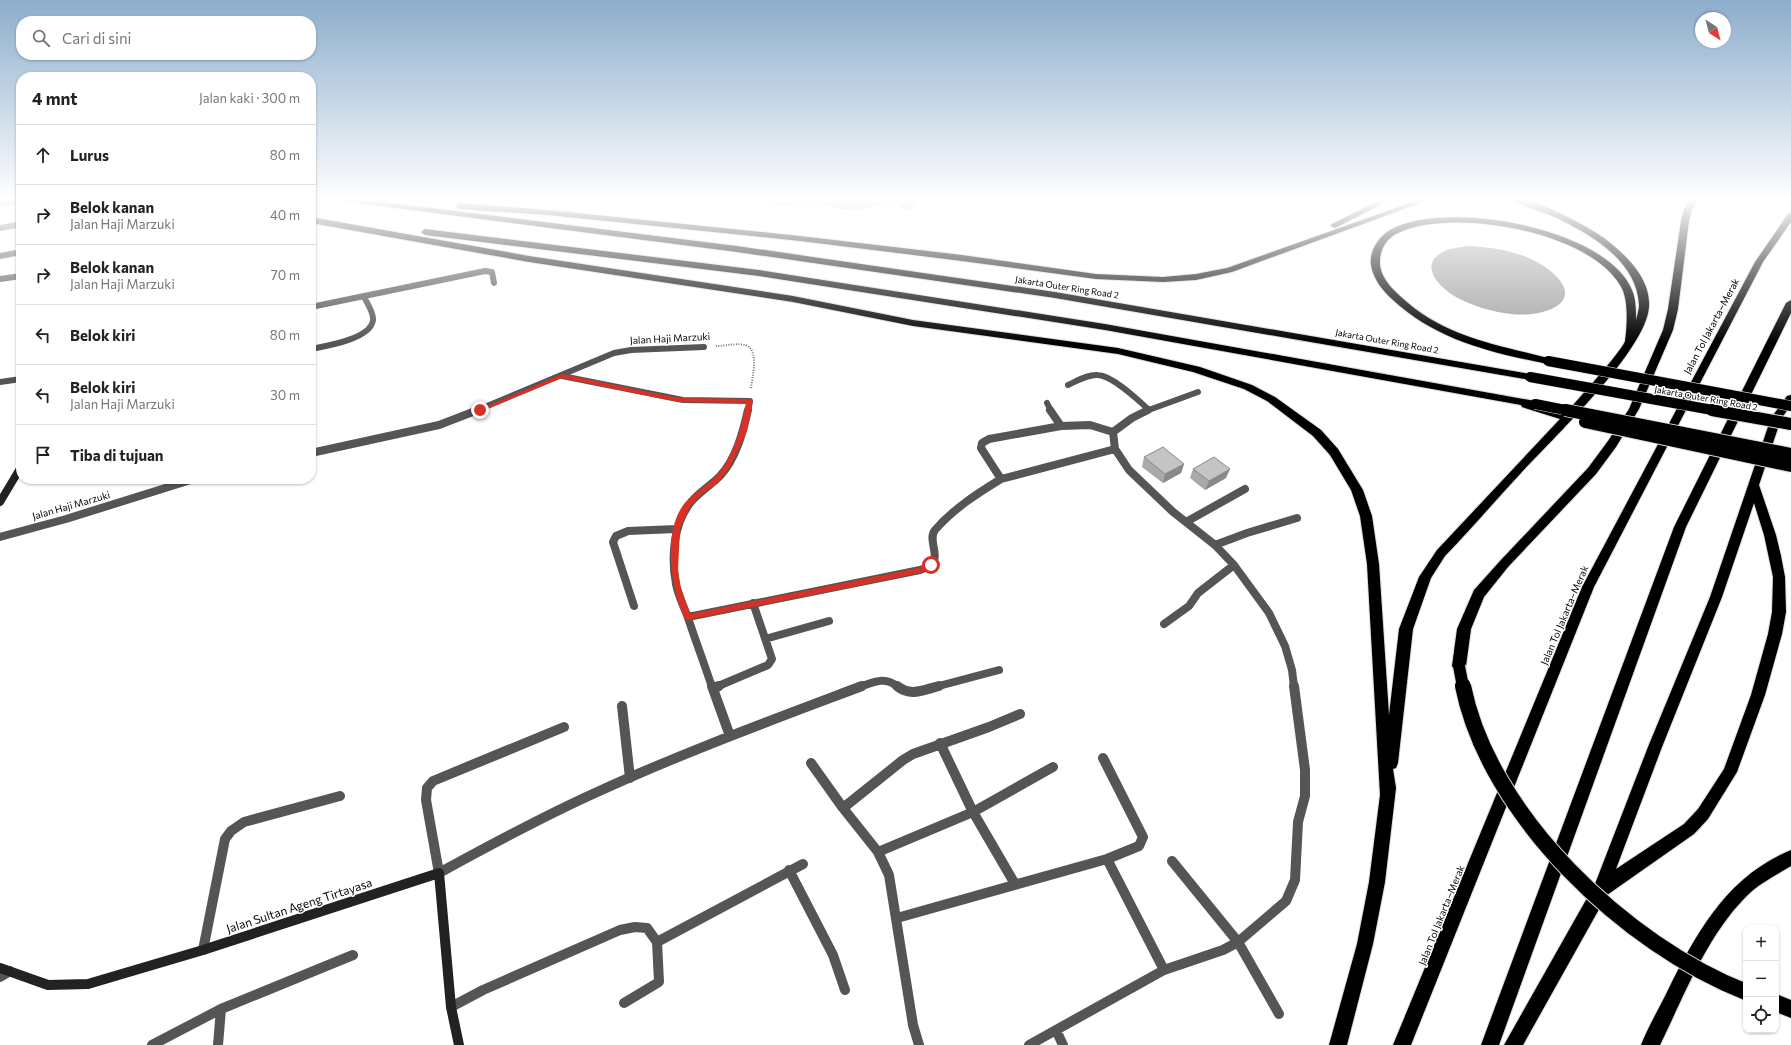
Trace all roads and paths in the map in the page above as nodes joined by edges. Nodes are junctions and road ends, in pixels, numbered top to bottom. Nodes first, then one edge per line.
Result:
1 (462, 247) edge
2 (541, 247) edge
3 (727, 247) edge
4 (867, 247) edge
5 (1290, 247) edge
6 (1294, 247) edge
7 (1379, 247) edge
8 (1579, 247) edge
9 (1610, 247) edge
10 (1681, 247) edge
11 (1770, 247) edge
12 (1279, 252) junction
13 (16, 253) edge
14 (0, 256) edge
15 (16, 277) edge
16 (0, 279) edge
17 (494, 282) dead end
18 (364, 297) junction
19 (1791, 303) edge
20 (316, 306) edge
21 (1629, 342) junction
22 (704, 347) joint
23 (316, 348) edge
24 (562, 376) junction
25 (16, 380) edge
26 (0, 382) edge
27 (1068, 385) dead end
28 (1198, 392) dead end
29 (1502, 397) junction
30 (1791, 398) edge
31 (750, 401) junction
32 (1047, 403) dead end
33 (1791, 406) edge
34 (1148, 409) junction
35 (1791, 424) edge
36 (1061, 426) junction
37 (1113, 432) junction
38 (1115, 449) junction
39 (316, 452) edge
40 (1791, 454) edge
41 (1791, 466) edge
42 (16, 476) edge
43 (1001, 479) junction
44 (178, 484) edge
45 (1754, 486) junction
46 (1245, 489) dead end
47 (0, 502) edge
48 (1297, 518) dead end
49 (1186, 522) junction
50 (676, 529) junction
51 (0, 536) edge
52 (1215, 545) junction
53 (1234, 565) junction
54 (754, 603) junction
55 (634, 606) dead end
56 (688, 617) junction
57 (829, 621) dead end
58 (1164, 624) dead end
59 (765, 639) junction
60 (999, 670) dead end
61 (714, 688) junction
62 (622, 706) dead end
63 (1020, 714) dead end
64 (564, 727) dead end
65 (730, 736) junction
66 (940, 743) junction
67 (1103, 758) dead end
68 (811, 763) dead end
69 (1053, 767) dead end
70 (630, 778) junction
71 (1387, 795) junction
72 (340, 796) dead end
73 (843, 808) junction
74 (973, 812) junction
75 (878, 852) junction
76 (1791, 858) edge
77 (1107, 859) junction
78 (1172, 861) dead end
79 (803, 864) dead end
80 (788, 870) junction
81 (439, 873) junction
82 (1015, 884) junction
83 (1601, 889) junction
84 (897, 918) junction
85 (658, 942) junction
86 (1238, 942) junction
87 (203, 950) junction
88 (353, 955) dead end
89 (1164, 970) junction
90 (3, 972) edge
91 (846, 990) dead end
92 (1743, 991) edge
93 (624, 1002) dead end
94 (451, 1007) junction
95 (221, 1009) junction
96 (1279, 1014) dead end
97 (1056, 1030) junction
98 (152, 1045) edge
99 (218, 1045) edge
100 (459, 1045) edge
101 (919, 1045) edge
102 (1029, 1045) edge
103 (1063, 1045) edge
104 (1338, 1045) edge
105 (1402, 1045) edge
106 (1490, 1045) edge
107 (1513, 1045) edge
108 (1650, 1045) edge

1 - 71 highway
2 - 29 highway
3 - 35 highway, Jakarta Outer Ring Road 2, bridge
4 - 12 highway
5 - 12 highway
6 - 12 highway
7 - 33 highway, bridge
8 - 21 highway, bridge
9 - 21 highway
10 - 92 highway, bridge
11 - 105 highway, Jalan Tol Jakarta–Merak
13 - 14 street
15 - 16 street
17 - 18 street
18 - 20 street
18 - 23 street
19 - 106 highway
21 - 71 highway
22 - 24 street, Jalan Haji Marzuki
22 - 31 path, Jalan Haji Marzuki
24 - 31 street
24 - 39 street, Jalan Haji Marzuki
25 - 26 street
27 - 34 street
28 - 34 street
29 - 40 highway, bridge
29 - 41 highway, bridge
30 - 45 highway
31 - 50 street
32 - 36 street
34 - 37 street
36 - 37 street
36 - 43 street
37 - 38 street
38 - 43 street
38 - 49 street
42 - 47 main road
43 - 54 street
44 - 51 street, Jalan Haji Marzuki
45 - 83 highway
45 - 83 highway
46 - 49 street
48 - 52 street
49 - 52 street
50 - 55 street
50 - 56 street
52 - 53 street
53 - 58 street
53 - 86 street
54 - 56 street
54 - 59 street
56 - 61 street
57 - 59 street
59 - 61 street
60 - 65 street
61 - 65 street
62 - 70 street
63 - 66 street
64 - 81 street
65 - 70 street
66 - 73 street
66 - 74 street
67 - 77 street
68 - 73 street
69 - 74 street
70 - 81 street
71 - 104 highway
72 - 87 street
73 - 75 street
74 - 75 street
74 - 82 street
75 - 84 street
76 - 108 highway
77 - 82 street
77 - 89 street
78 - 86 street
79 - 80 street
80 - 85 street
80 - 91 street
81 - 87 main road, Jalan Sultan Ageng Tirtayasa
81 - 94 main road
82 - 84 street
83 - 107 highway
84 - 101 street
85 - 93 street
85 - 94 street
86 - 89 street
86 - 96 street
87 - 90 main road, Jalan Sultan Ageng Tirtayasa
88 - 95 street
89 - 97 street
94 - 100 main road
95 - 98 street
95 - 99 street
97 - 102 street
97 - 103 street

